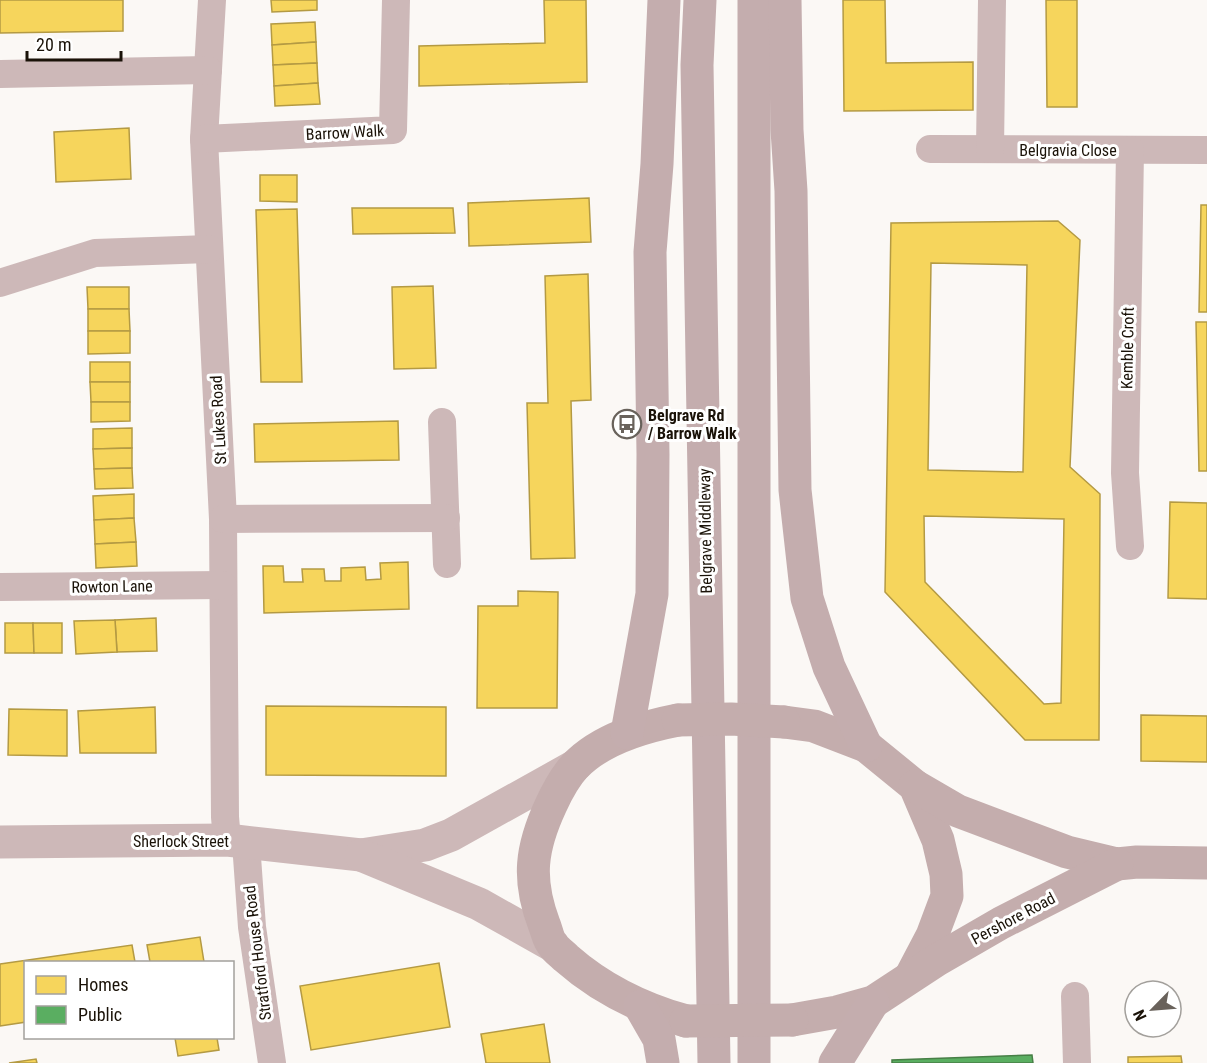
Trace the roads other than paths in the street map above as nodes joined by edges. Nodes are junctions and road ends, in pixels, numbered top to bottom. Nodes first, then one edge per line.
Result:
1 (212, 0) edge
2 (396, 0) edge
3 (664, 0) edge
4 (700, 0) edge
5 (754, 0) edge
6 (785, 0) edge
7 (992, 0) edge
8 (208, 70) junction
9 (0, 74) edge
10 (204, 139) junction
11 (930, 149) dead end
12 (990, 149) junction
13 (1130, 150) junction
14 (1207, 150) edge
15 (209, 249) junction
16 (0, 283) edge
17 (441, 422) dead end
18 (446, 518) junction
19 (223, 519) junction
20 (1130, 546) dead end
21 (447, 564) dead end
22 (223, 585) junction
23 (0, 587) edge
24 (627, 733) junction
25 (866, 746) junction
26 (575, 766) junction
27 (915, 786) junction
28 (237, 842) junction
29 (0, 843) edge
30 (361, 855) junction
31 (1207, 863) edge
32 (1117, 864) junction
33 (552, 945) junction
34 (911, 976) junction
35 (1075, 996) dead end
36 (873, 1002) junction
37 (640, 1006) junction
38 (272, 1063) edge
39 (663, 1063) edge
40 (714, 1063) edge
41 (754, 1063) edge
42 (835, 1063) edge
43 (1077, 1063) edge

1 - 8 street, St Lukes Road
2 - 10 street, Barrow Walk
3 - 24 highway
4 - 40 highway, Belgrave Middleway
5 - 41 highway
6 - 25 highway
7 - 12 street
8 - 9 street
8 - 10 street, St Lukes Road
10 - 15 street, St Lukes Road
11 - 12 street, Belgravia Close
12 - 13 street, Belgravia Close
13 - 14 street, Belgravia Close
13 - 20 street, Kemble Croft
15 - 16 street
15 - 19 street, St Lukes Road
17 - 18 street
18 - 19 street
18 - 21 street
19 - 22 street, St Lukes Road
22 - 23 street, Rowton Lane
22 - 28 street, St Lukes Road
24 - 25 main road, Pershore Road, bridge
24 - 26 main road, Pershore Road
25 - 27 main road, Pershore Road
26 - 30 street, Sherlock Street
26 - 33 main road
27 - 32 main road, Pershore Road
27 - 34 main road
28 - 29 street, Sherlock Street
28 - 30 street, Sherlock Street
28 - 38 street, Stratford House Road
30 - 33 street, Sherlock Street
31 - 32 main road, Pershore Road
32 - 34 main road, Pershore Road
33 - 37 main road, Pershore Road
34 - 36 main road, Pershore Road
35 - 43 street
36 - 37 main road, Pershore Road, bridge
36 - 42 highway
37 - 39 highway

